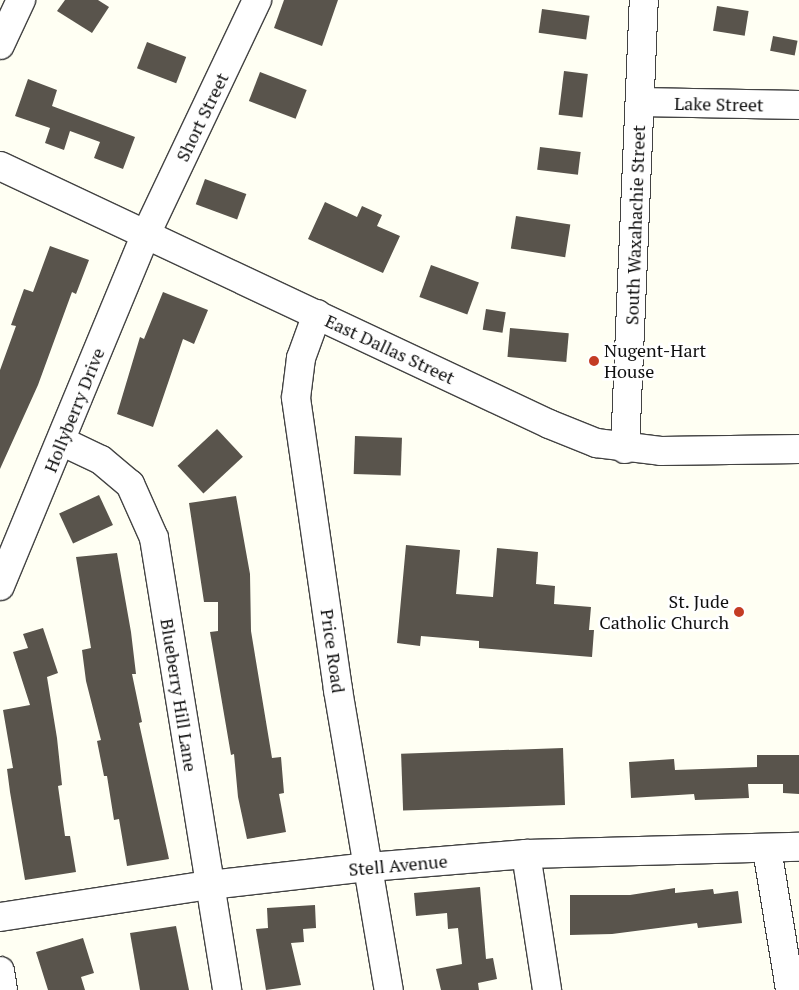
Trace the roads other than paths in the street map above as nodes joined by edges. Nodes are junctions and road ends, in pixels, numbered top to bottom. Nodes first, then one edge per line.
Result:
1 (21, 0) edge
2 (257, 0) edge
3 (644, 0) edge
4 (0, 45) edge
5 (640, 102) junction
6 (799, 105) edge
7 (0, 166) edge
8 (146, 234) junction
9 (317, 314) junction
10 (61, 442) junction
11 (625, 449) junction
12 (799, 449) edge
13 (0, 586) edge
14 (799, 847) edge
15 (767, 849) junction
16 (526, 854) junction
17 (369, 868) junction
18 (210, 885) junction
19 (0, 917) edge
20 (0, 971) edge
21 (3, 990) edge
22 (227, 990) edge
23 (389, 990) edge
24 (547, 990) edge
25 (790, 990) edge

1 - 4 street
2 - 8 street, Short Street
3 - 5 street, South Waxahachie Street
5 - 6 street, Lake Street
5 - 11 street, South Waxahachie Street
7 - 8 street, East Dallas Street
8 - 9 street, East Dallas Street
8 - 10 street, Hollyberry Drive
9 - 11 street, East Dallas Street
9 - 17 street, Price Road
10 - 13 street, Hollyberry Drive
10 - 18 street, Blueberry Hill Lane
11 - 12 street, East Dallas Street
14 - 15 street, Stell Avenue
15 - 16 street, Stell Avenue
15 - 25 street
16 - 17 street, Stell Avenue
16 - 24 street
17 - 18 street, Stell Avenue
17 - 23 street, Price Road
18 - 19 street, Stell Avenue
18 - 22 street, Blueberry Hill Lane
20 - 21 street

